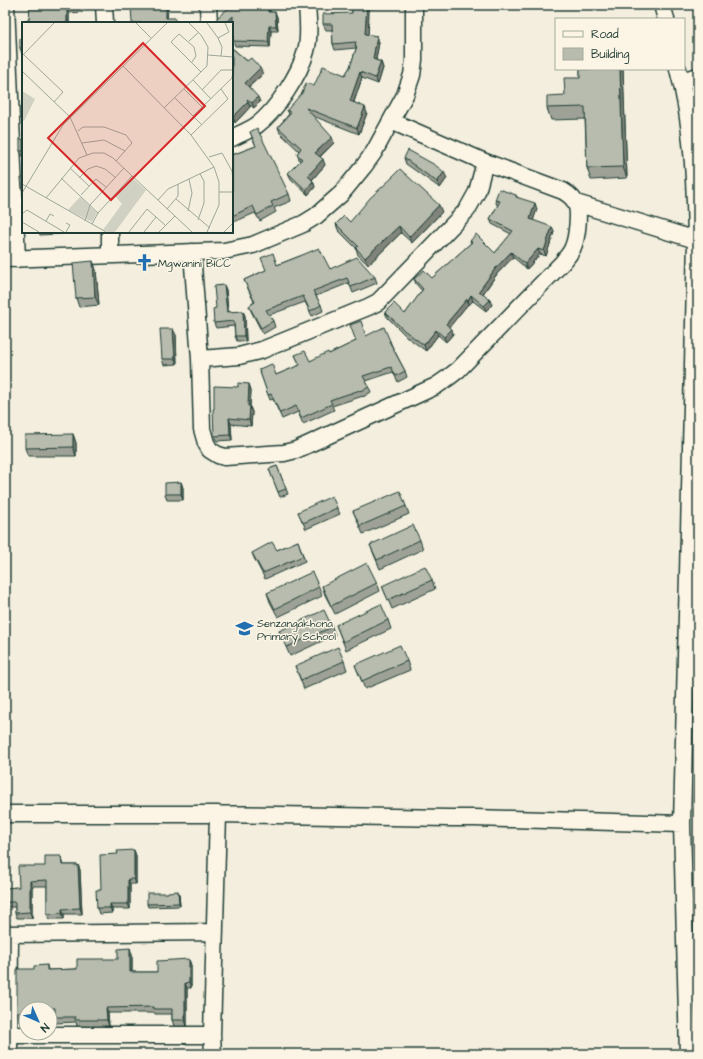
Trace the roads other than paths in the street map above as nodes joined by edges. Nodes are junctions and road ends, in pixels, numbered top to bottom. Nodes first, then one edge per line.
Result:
1 (6, 5) edge
2 (104, 5) edge
3 (208, 5) edge
4 (307, 5) edge
5 (414, 5) edge
6 (662, 5) edge
7 (666, 18) edge
8 (105, 22) edge
9 (209, 22) edge
10 (680, 75) edge
11 (698, 76) edge
12 (391, 121) junction
13 (233, 137) edge
14 (485, 162) junction
15 (576, 203) junction
16 (110, 233) edge
17 (697, 240) edge
18 (192, 252) junction
19 (110, 254) junction
20 (11, 259) edge
21 (200, 359) junction
22 (5, 814) edge
23 (218, 814) junction
24 (682, 824) junction
25 (214, 932) junction
26 (7, 934) edge
27 (9, 1035) junction
28 (212, 1035) junction
29 (9, 1054) edge
30 (213, 1054) edge
31 (688, 1054) edge

1 - 20 street
2 - 8 street
3 - 9 street
4 - 13 street
5 - 12 street
6 - 7 street
10 - 11 street
10 - 17 street
12 - 14 street
12 - 18 street
14 - 15 street
14 - 21 street
15 - 17 street
15 - 21 street
16 - 19 street
17 - 24 street
18 - 19 street
18 - 21 street
19 - 20 street
22 - 23 street
23 - 24 street
23 - 25 street
24 - 31 street
25 - 26 street
25 - 28 street
26 - 27 street
27 - 28 street
27 - 29 street
28 - 30 street

